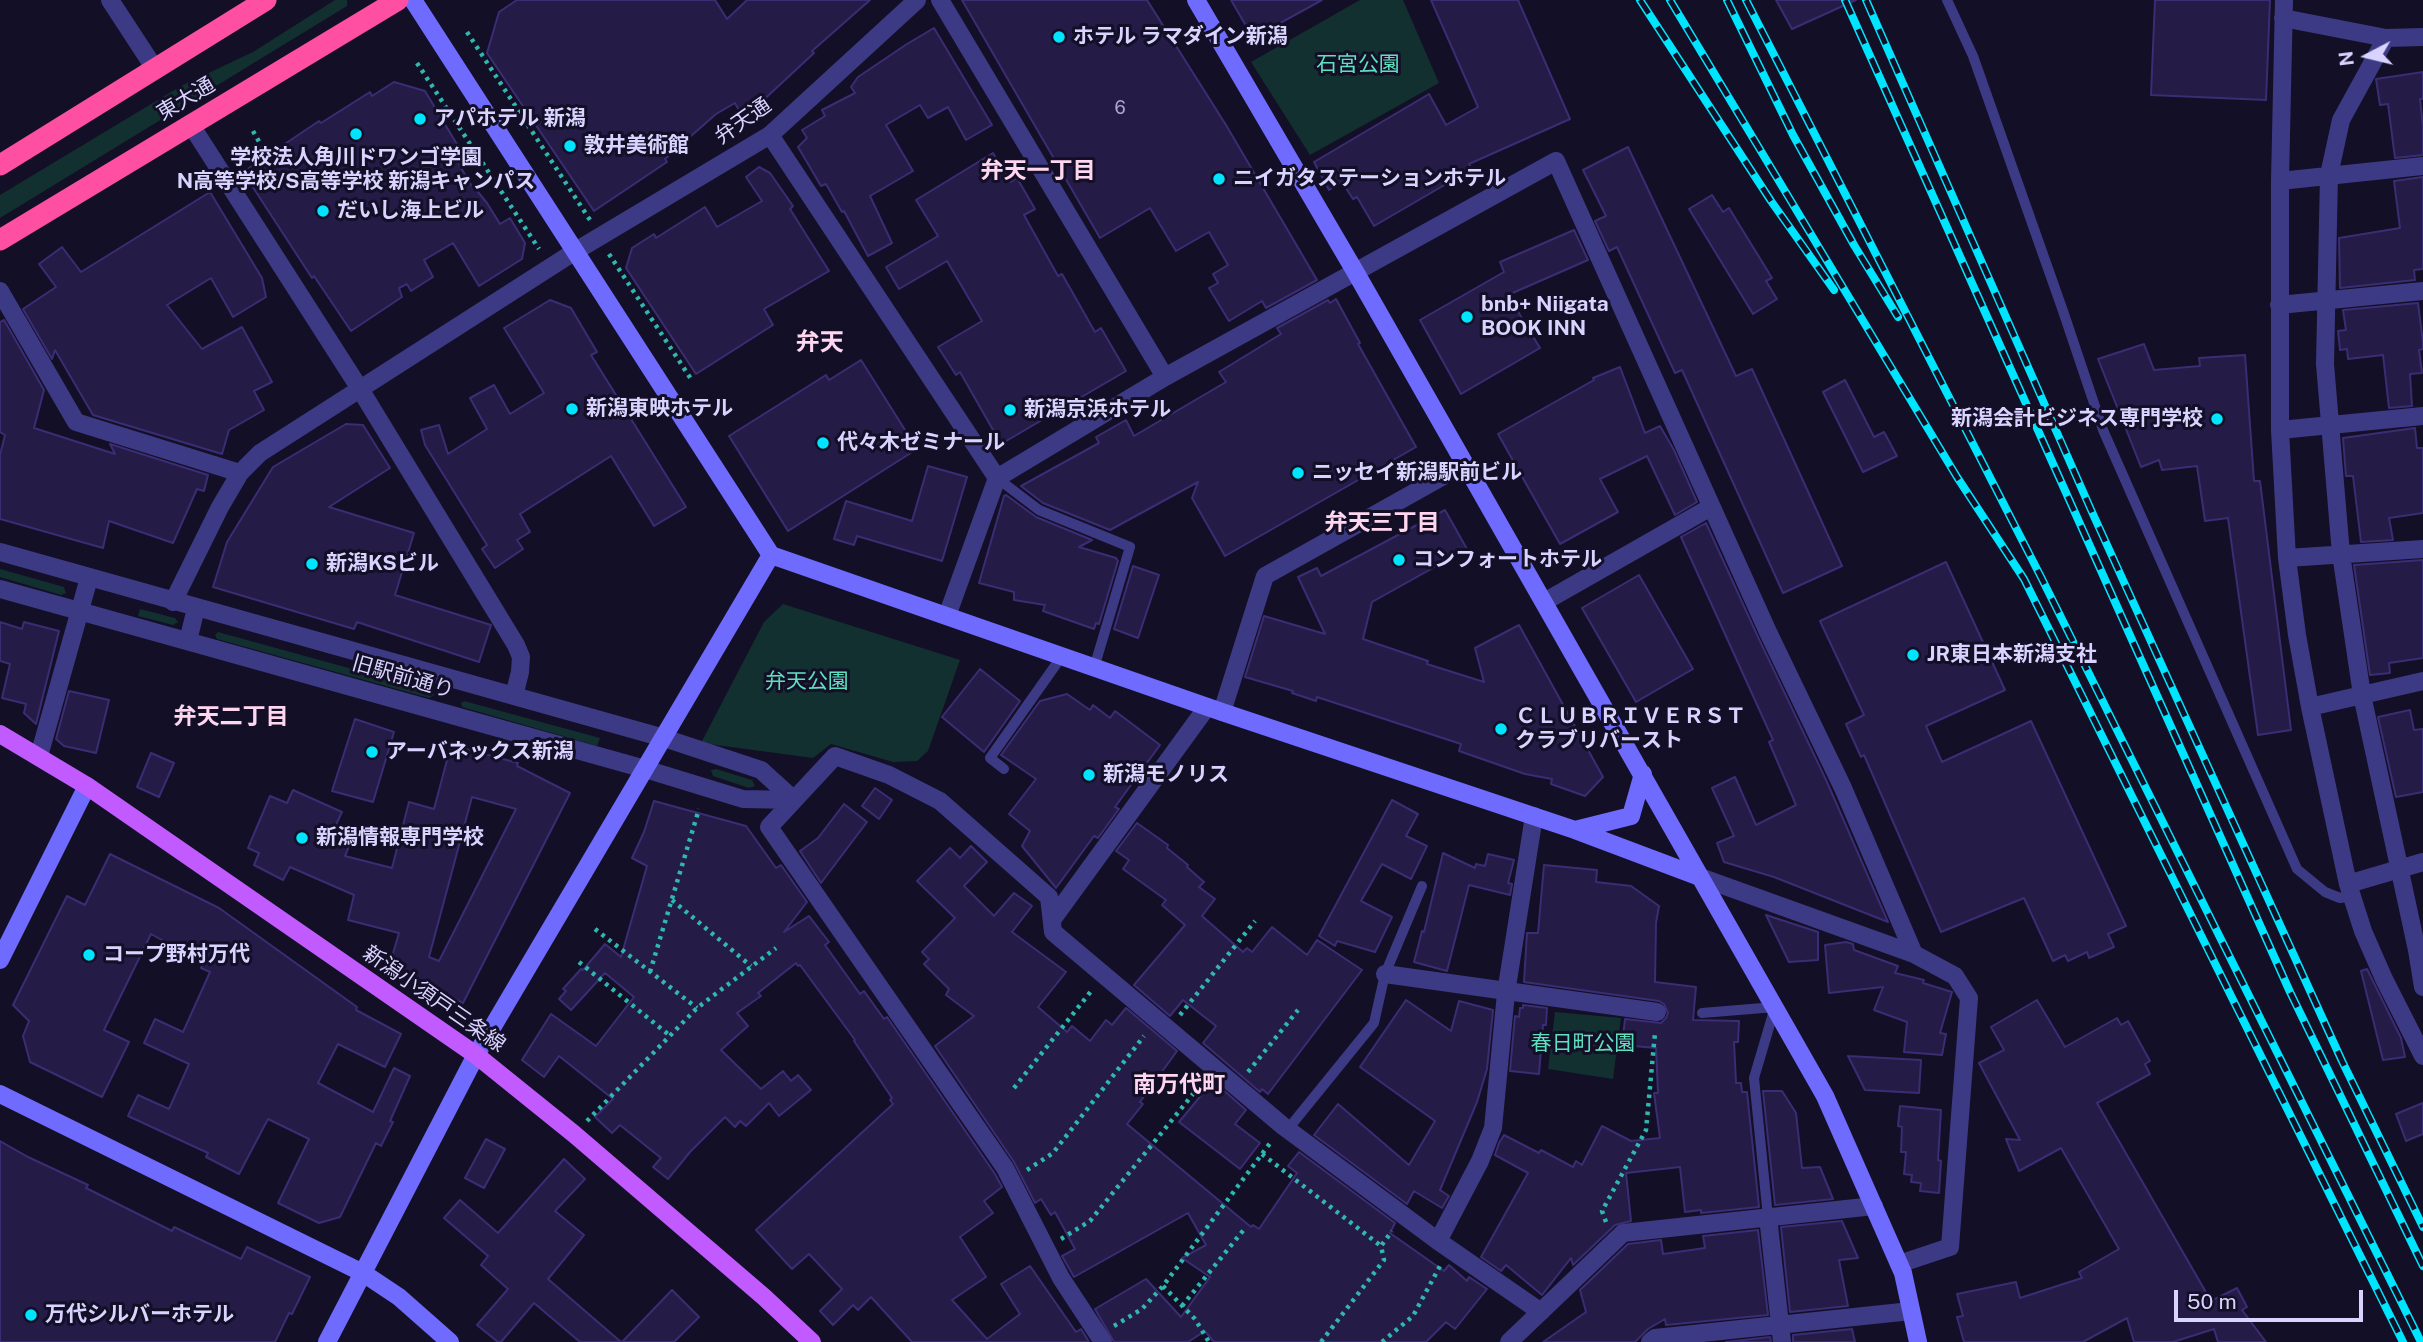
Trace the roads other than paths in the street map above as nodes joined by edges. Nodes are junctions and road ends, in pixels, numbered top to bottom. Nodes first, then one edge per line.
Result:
1 (110, 0) edge
2 (266, 0) edge
3 (398, 0) edge
4 (412, 0) edge
5 (917, 0) edge
6 (940, 0) edge
7 (1196, 0) edge
8 (1947, 0) edge
9 (2284, 9) edge
10 (2423, 37) edge
11 (2386, 38) junction
12 (155, 69) junction
13 (191, 125) junction
14 (770, 135) junction
15 (0, 165) edge
16 (2423, 166) edge
17 (2329, 176) junction
18 (2280, 181) junction
19 (0, 240) edge
20 (574, 252) junction
21 (1356, 272) junction
22 (0, 291) edge
23 (2423, 291) edge
24 (2327, 301) junction
25 (2279, 305) junction
26 (1165, 377) junction
27 (360, 389) junction
28 (2423, 416) edge
29 (2329, 427) junction
30 (2280, 430) junction
31 (1465, 464) junction
32 (240, 473) junction
33 (997, 478) junction
34 (1711, 507) junction
35 (2423, 549) edge
36 (0, 552) edge
37 (2341, 554) junction
38 (771, 555) junction
39 (2287, 558) junction
40 (89, 578) junction
41 (0, 589) edge
42 (173, 601) junction
43 (1544, 602) junction
44 (197, 608) junction
45 (80, 611) junction
46 (947, 616) junction
47 (188, 640) junction
48 (1062, 656) junction
49 (1094, 668) junction
50 (2423, 681) edge
51 (2362, 695) junction
52 (514, 696) junction
53 (2310, 707) junction
54 (1215, 709) junction
55 (0, 734) edge
56 (664, 738) junction
57 (38, 756) junction
58 (645, 769) junction
59 (1004, 769) dead end
60 (1643, 774) junction
61 (87, 786) junction
62 (794, 800) junction
63 (1534, 816) junction
64 (1575, 830) junction
65 (2423, 862) edge
66 (2399, 867) junction
67 (1700, 877) junction
68 (1422, 887) dead end
69 (2350, 890) junction
70 (1052, 919) junction
71 (1914, 954) junction
72 (0, 960) edge
73 (1385, 974) junction
74 (2423, 987) edge
75 (1506, 992) junction
76 (1775, 1007) junction
77 (1657, 1012) road end
78 (1702, 1013) dead end
79 (477, 1055) junction
80 (2423, 1056) edge
81 (0, 1094) edge
82 (1286, 1128) junction
83 (1874, 1206) junction
84 (1768, 1217) junction
85 (1443, 1245) junction
86 (1899, 1264) junction
87 (363, 1273) junction
88 (1911, 1311) junction
89 (1541, 1312) junction
90 (1781, 1333) edge
91 (1101, 1339) edge
92 (327, 1342) edge
93 (450, 1342) edge
94 (812, 1342) edge
95 (1509, 1342) edge
96 (1650, 1342) edge
97 (1918, 1342) edge

1 - 12 street
2 - 12 highway, 東大通
3 - 13 highway, 東大通
4 - 20 street
5 - 14 street, 弁天通
6 - 26 street
7 - 21 street
8 - 69 lane
9 - 11 street
9 - 18 street
10 - 11 street
11 - 17 street
12 - 15 highway, 東大通
13 - 19 highway, 東大通
13 - 27 street
14 - 20 street, 弁天通
14 - 33 street
16 - 17 street
17 - 18 street
17 - 24 street
18 - 25 street
20 - 27 street, 弁天通
20 - 38 street
21 - 26 street
21 - 31 street
21 - 34 street
22 - 32 street
23 - 24 street
24 - 25 street
24 - 29 street
25 - 30 street
26 - 33 street
27 - 32 street, 弁天通
27 - 52 street
28 - 29 street
29 - 30 street
29 - 37 street
30 - 39 street
31 - 43 street
31 - 54 street
32 - 42 street, 弁天通
33 - 46 street
33 - 49 lane
34 - 43 street
34 - 71 street
35 - 37 street
36 - 40 street
37 - 39 street
37 - 51 street
38 - 46 street
38 - 56 street
39 - 53 street
40 - 42 street
40 - 45 street
41 - 45 street, 旧駅前通り
42 - 44 street
43 - 60 street
44 - 47 street
44 - 52 street
45 - 47 street, 旧駅前通り
45 - 57 street
46 - 48 street
47 - 58 street, 旧駅前通り
48 - 49 street
48 - 59 lane
49 - 54 street
50 - 51 street
51 - 53 street
51 - 66 street
52 - 56 street
53 - 69 street
54 - 63 street
54 - 70 street
55 - 57 main road, 新潟小須戸三条線
56 - 58 street
56 - 62 street
57 - 61 main road, 新潟小須戸三条線
58 - 62 street, 旧駅前通り
58 - 79 street
60 - 64 street
60 - 67 street
61 - 72 street
61 - 79 main road, 新潟小須戸三条線
62 - 70 street
62 - 91 street
63 - 64 street
63 - 75 street
64 - 67 street
65 - 66 street
66 - 69 street
66 - 74 street
67 - 71 street
67 - 76 street
68 - 73 lane
69 - 80 street
70 - 82 street
71 - 86 street
73 - 75 street
73 - 82 lane
75 - 77 street
75 - 85 street
76 - 78 lane
76 - 83 street
76 - 84 lane
79 - 87 street
79 - 94 main road, 新潟小須戸三条線
81 - 87 street
82 - 85 street
83 - 84 street
83 - 86 street
84 - 89 street
84 - 90 street
85 - 89 street
86 - 88 street
87 - 92 street
87 - 93 street
88 - 90 street
88 - 97 street
89 - 95 street
90 - 96 street

